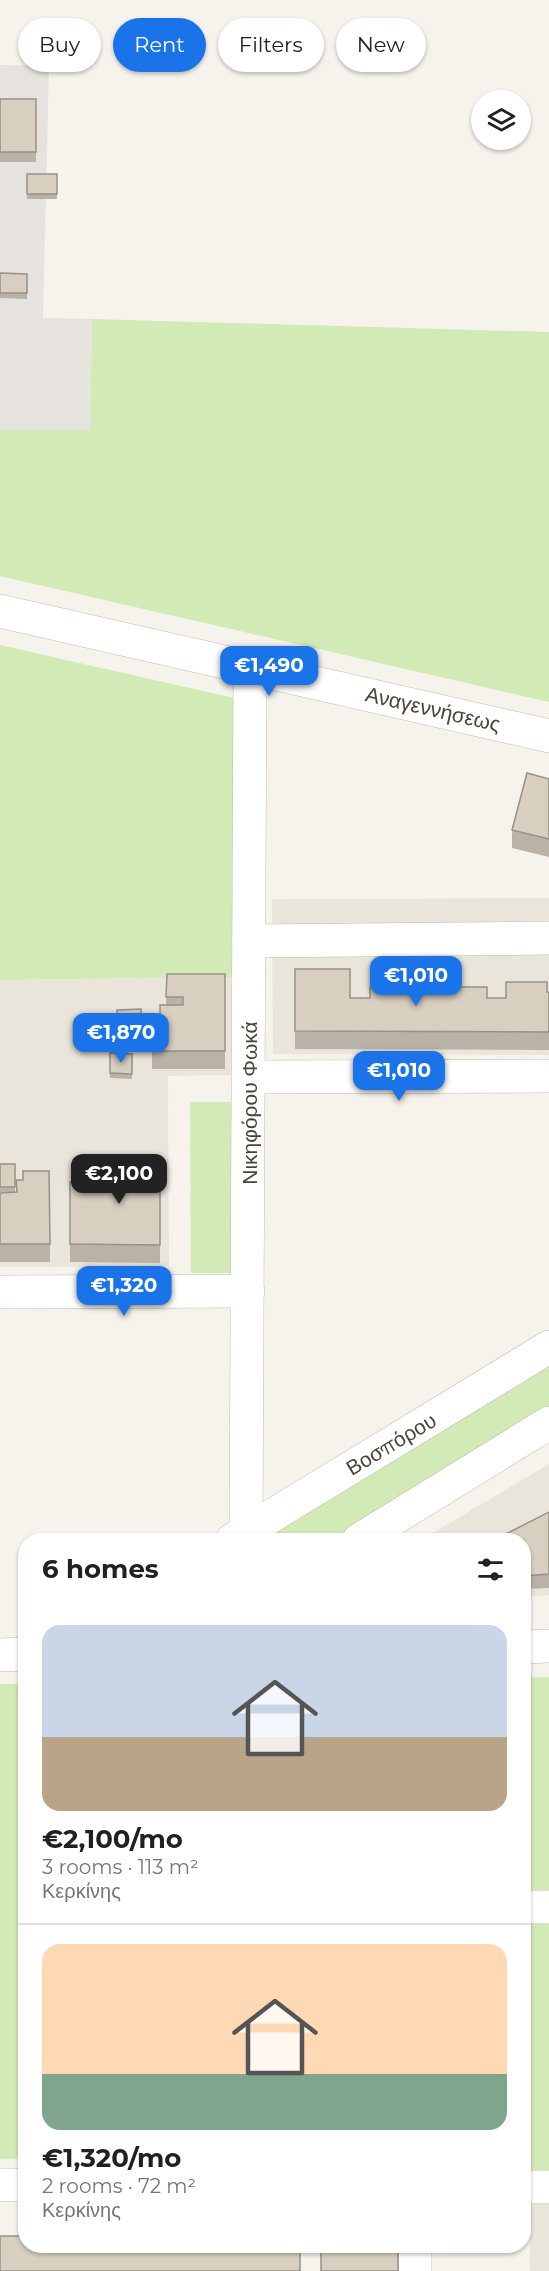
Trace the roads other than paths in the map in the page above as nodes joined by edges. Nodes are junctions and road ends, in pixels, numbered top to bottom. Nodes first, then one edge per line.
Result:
1 (0, 611) edge
2 (250, 666) junction
3 (549, 736) edge
4 (549, 938) edge
5 (249, 941) junction
6 (549, 1076) edge
7 (249, 1077) junction
8 (0, 1292) edge
9 (248, 1292) junction
10 (549, 1347) edge
11 (549, 1423) edge
12 (242, 1533) edge
13 (248, 1533) edge
14 (370, 1533) edge
15 (549, 1646) edge
16 (531, 1647) edge
17 (18, 1654) edge
18 (0, 1655) edge
19 (531, 1907) edge
20 (549, 1907) edge
21 (0, 2185) edge
22 (18, 2185) edge
23 (531, 2187) edge
24 (549, 2187) edge
25 (415, 2253) edge
26 (415, 2271) edge

1 - 2 street, Αναγεννήσεως
2 - 3 street, Αναγεννήσεως
2 - 5 street, Νικηφόρου Φωκά
4 - 5 street
5 - 7 street, Νικηφόρου Φωκά
6 - 7 street
7 - 9 street, Νικηφόρου Φωκά
8 - 9 street
9 - 12 street, Νικηφόρου Φωκά
10 - 13 street, Βοσπόρου
11 - 14 street
15 - 16 street
17 - 18 street
19 - 20 street
21 - 22 street
23 - 24 street
25 - 26 street

